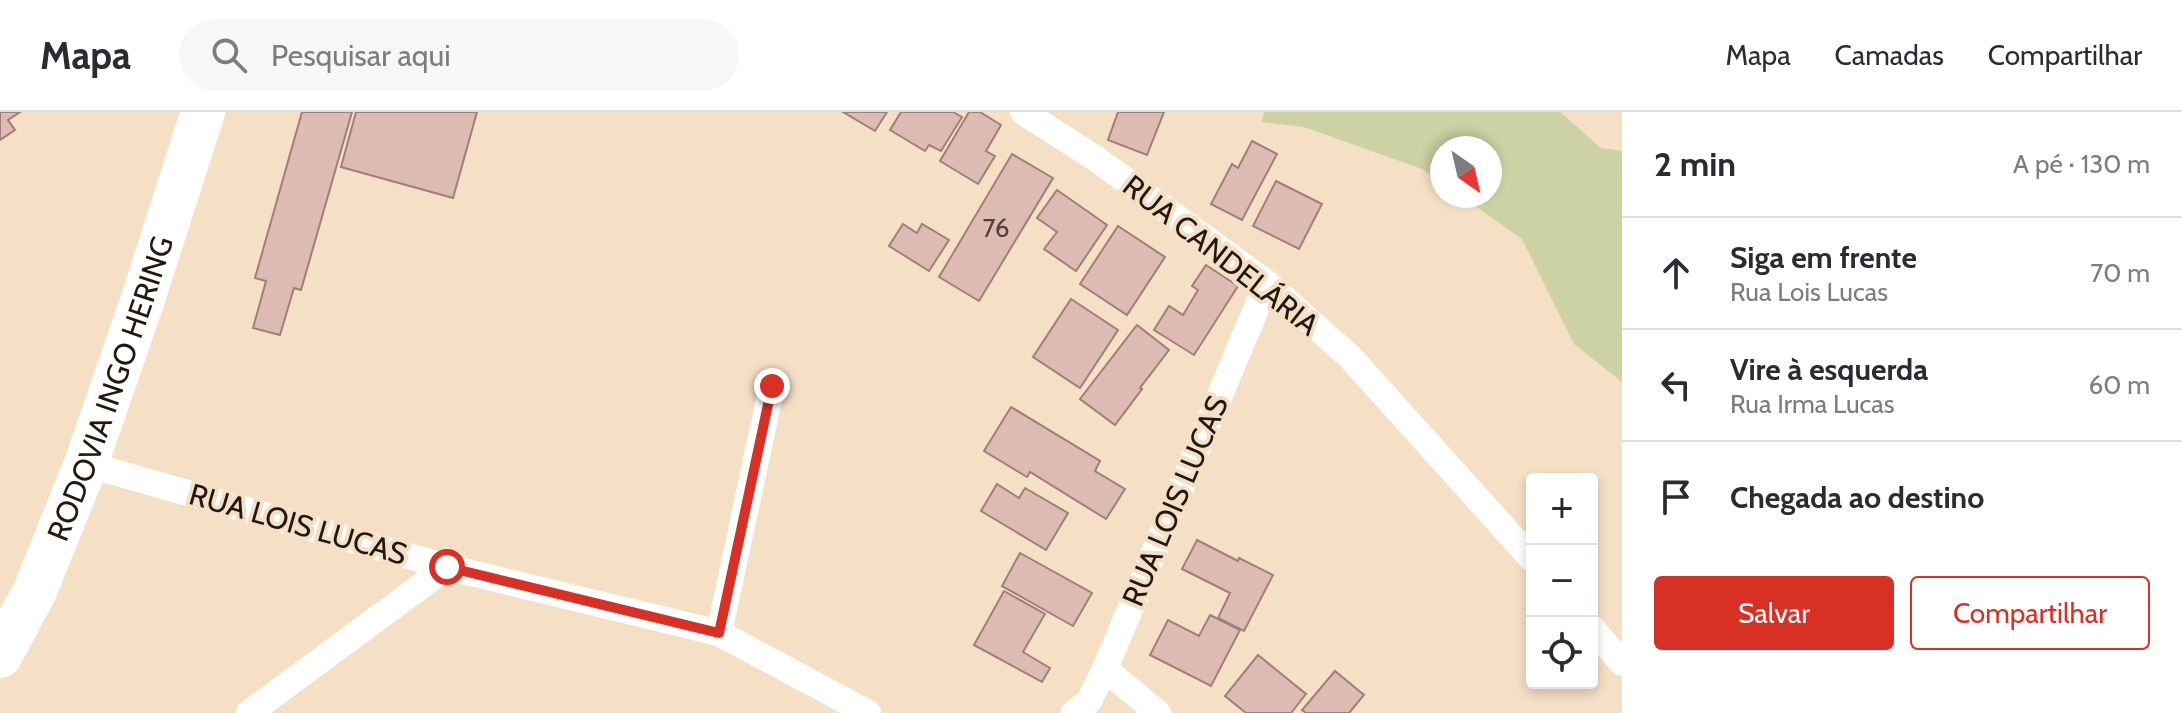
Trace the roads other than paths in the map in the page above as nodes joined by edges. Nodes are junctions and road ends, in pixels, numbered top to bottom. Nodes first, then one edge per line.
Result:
1 (203, 112) edge
2 (1023, 112) edge
3 (1267, 283) junction
4 (772, 386) dead end
5 (86, 464) junction
6 (1526, 552) edge
7 (447, 567) junction
8 (719, 633) junction
9 (1598, 635) edge
10 (0, 656) edge
11 (1622, 663) edge
12 (1105, 669) junction
13 (1083, 709) edge
14 (249, 713) edge
15 (868, 713) edge
16 (1158, 713) edge

1 - 5 highway, RODOVIA INGO HERING
2 - 3 street, RUA CANDELÁRIA
3 - 6 street, RUA CANDELÁRIA
3 - 12 street, RUA LOIS LUCAS
4 - 8 street
5 - 7 street, RUA LOIS LUCAS
5 - 10 highway, RODOVIA INGO HERING
7 - 8 street, RUA LOIS LUCAS
7 - 14 street
8 - 15 street, RUA LOIS LUCAS
9 - 11 street
12 - 13 street, RUA LOIS LUCAS
12 - 16 street

